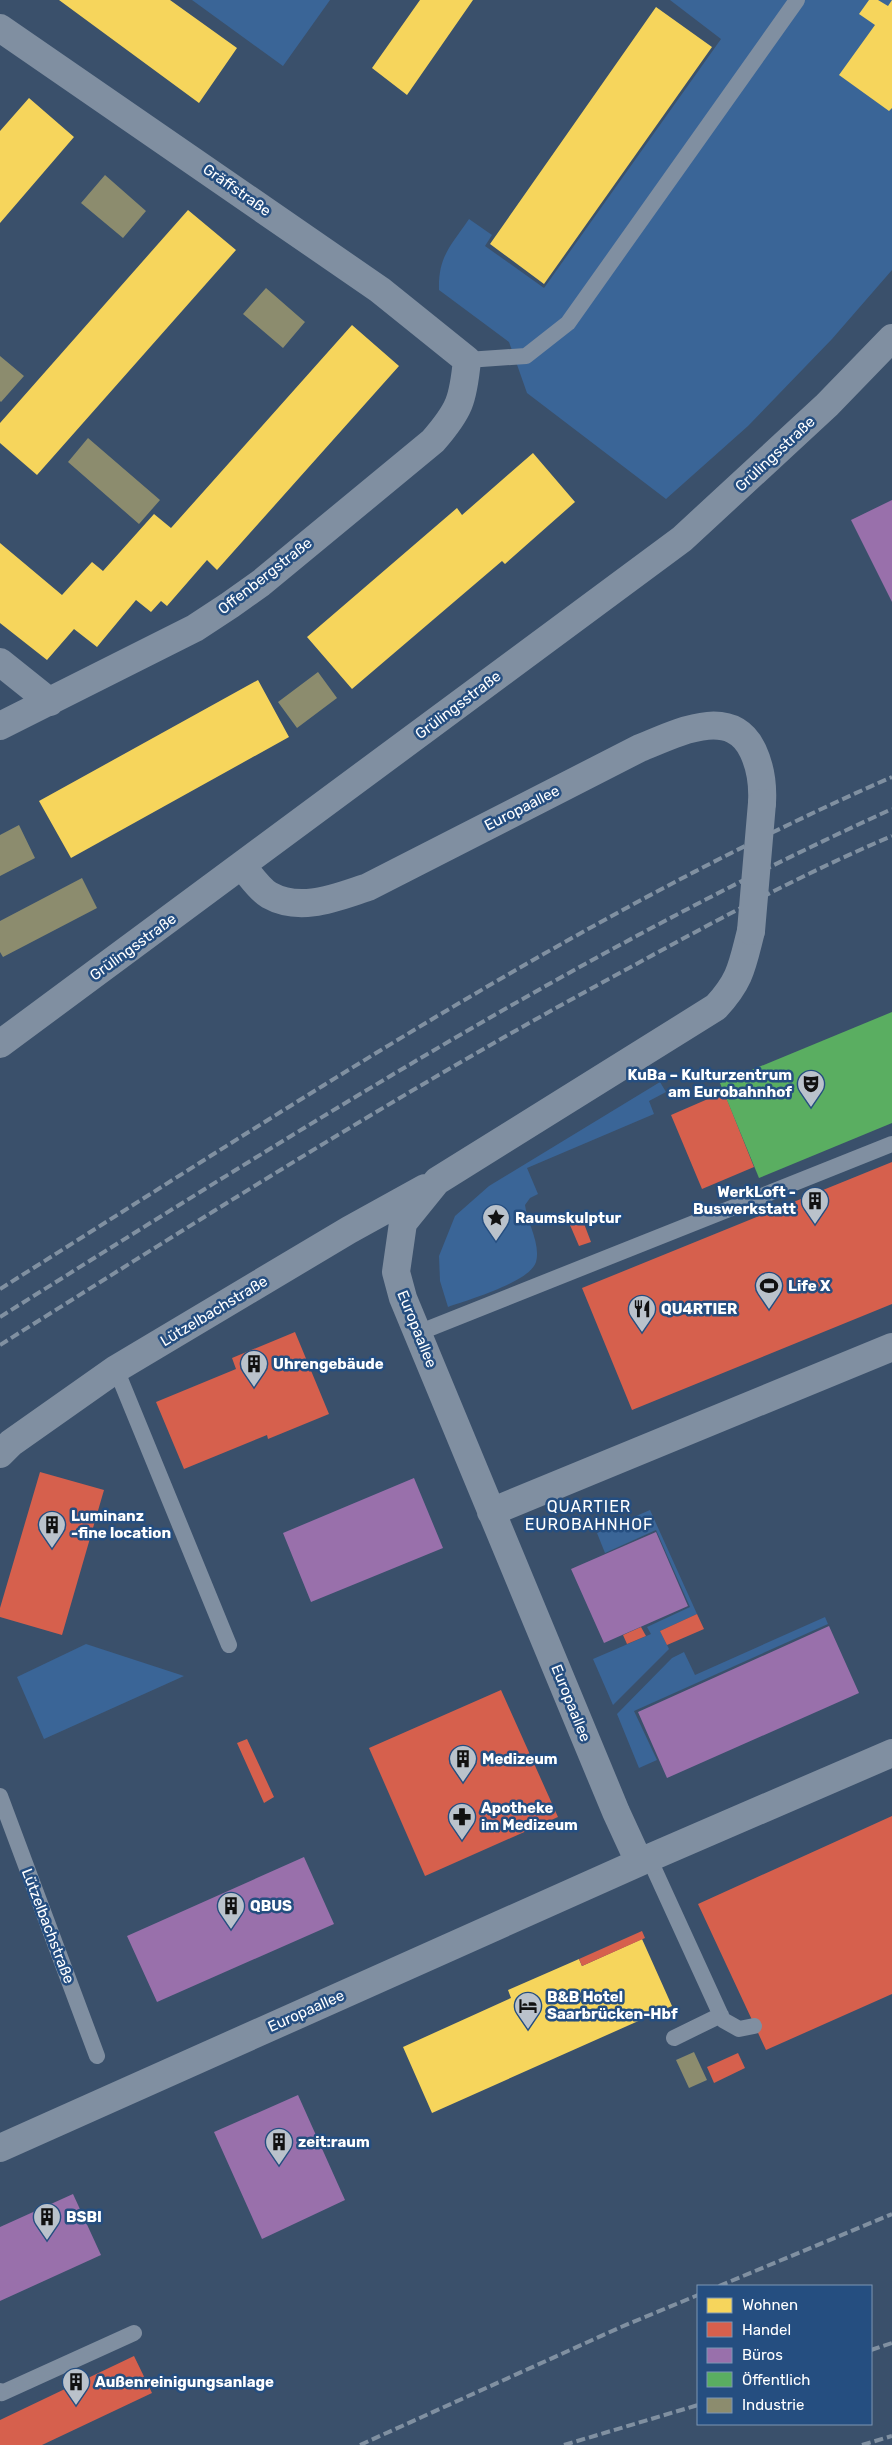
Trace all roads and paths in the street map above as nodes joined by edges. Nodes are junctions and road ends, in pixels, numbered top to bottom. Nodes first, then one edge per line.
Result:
1 (797, 0) edge
2 (0, 28) edge
3 (892, 338) edge
4 (467, 360) junction
5 (0, 662) edge
6 (50, 702) junction
7 (0, 726) edge
8 (242, 866) junction
9 (0, 1044) edge
10 (892, 1144) edge
11 (437, 1181) junction
12 (418, 1333) junction
13 (892, 1347) edge
14 (116, 1369) junction
15 (0, 1454) edge
16 (491, 1512) junction
17 (229, 1645) dead end
18 (892, 1753) edge
19 (0, 1796) edge
20 (644, 1860) junction
21 (721, 2016) junction
22 (754, 2026) dead end
23 (674, 2038) dead end
24 (97, 2056) dead end
25 (0, 2148) edge
26 (134, 2333) dead end
27 (0, 2392) edge

1 - 4 lane
2 - 4 street, Gräffstraße
3 - 8 street, Grülingsstraße
4 - 6 street, Offenbergstraße
5 - 6 street
6 - 7 street, Offenbergstraße
8 - 9 street, Grülingsstraße
8 - 11 street, Europaallee, bridge
10 - 12 lane
11 - 12 street, Europaallee
11 - 14 street, Lützelbachstraße
12 - 16 street, Europaallee
13 - 16 street
14 - 15 street, Lützelbachstraße
14 - 17 lane
16 - 20 street, Europaallee
18 - 20 street, Europaallee
19 - 24 lane, Lützelbachstraße
20 - 21 lane
20 - 25 street, Europaallee
21 - 22 lane
21 - 23 lane
26 - 27 lane

